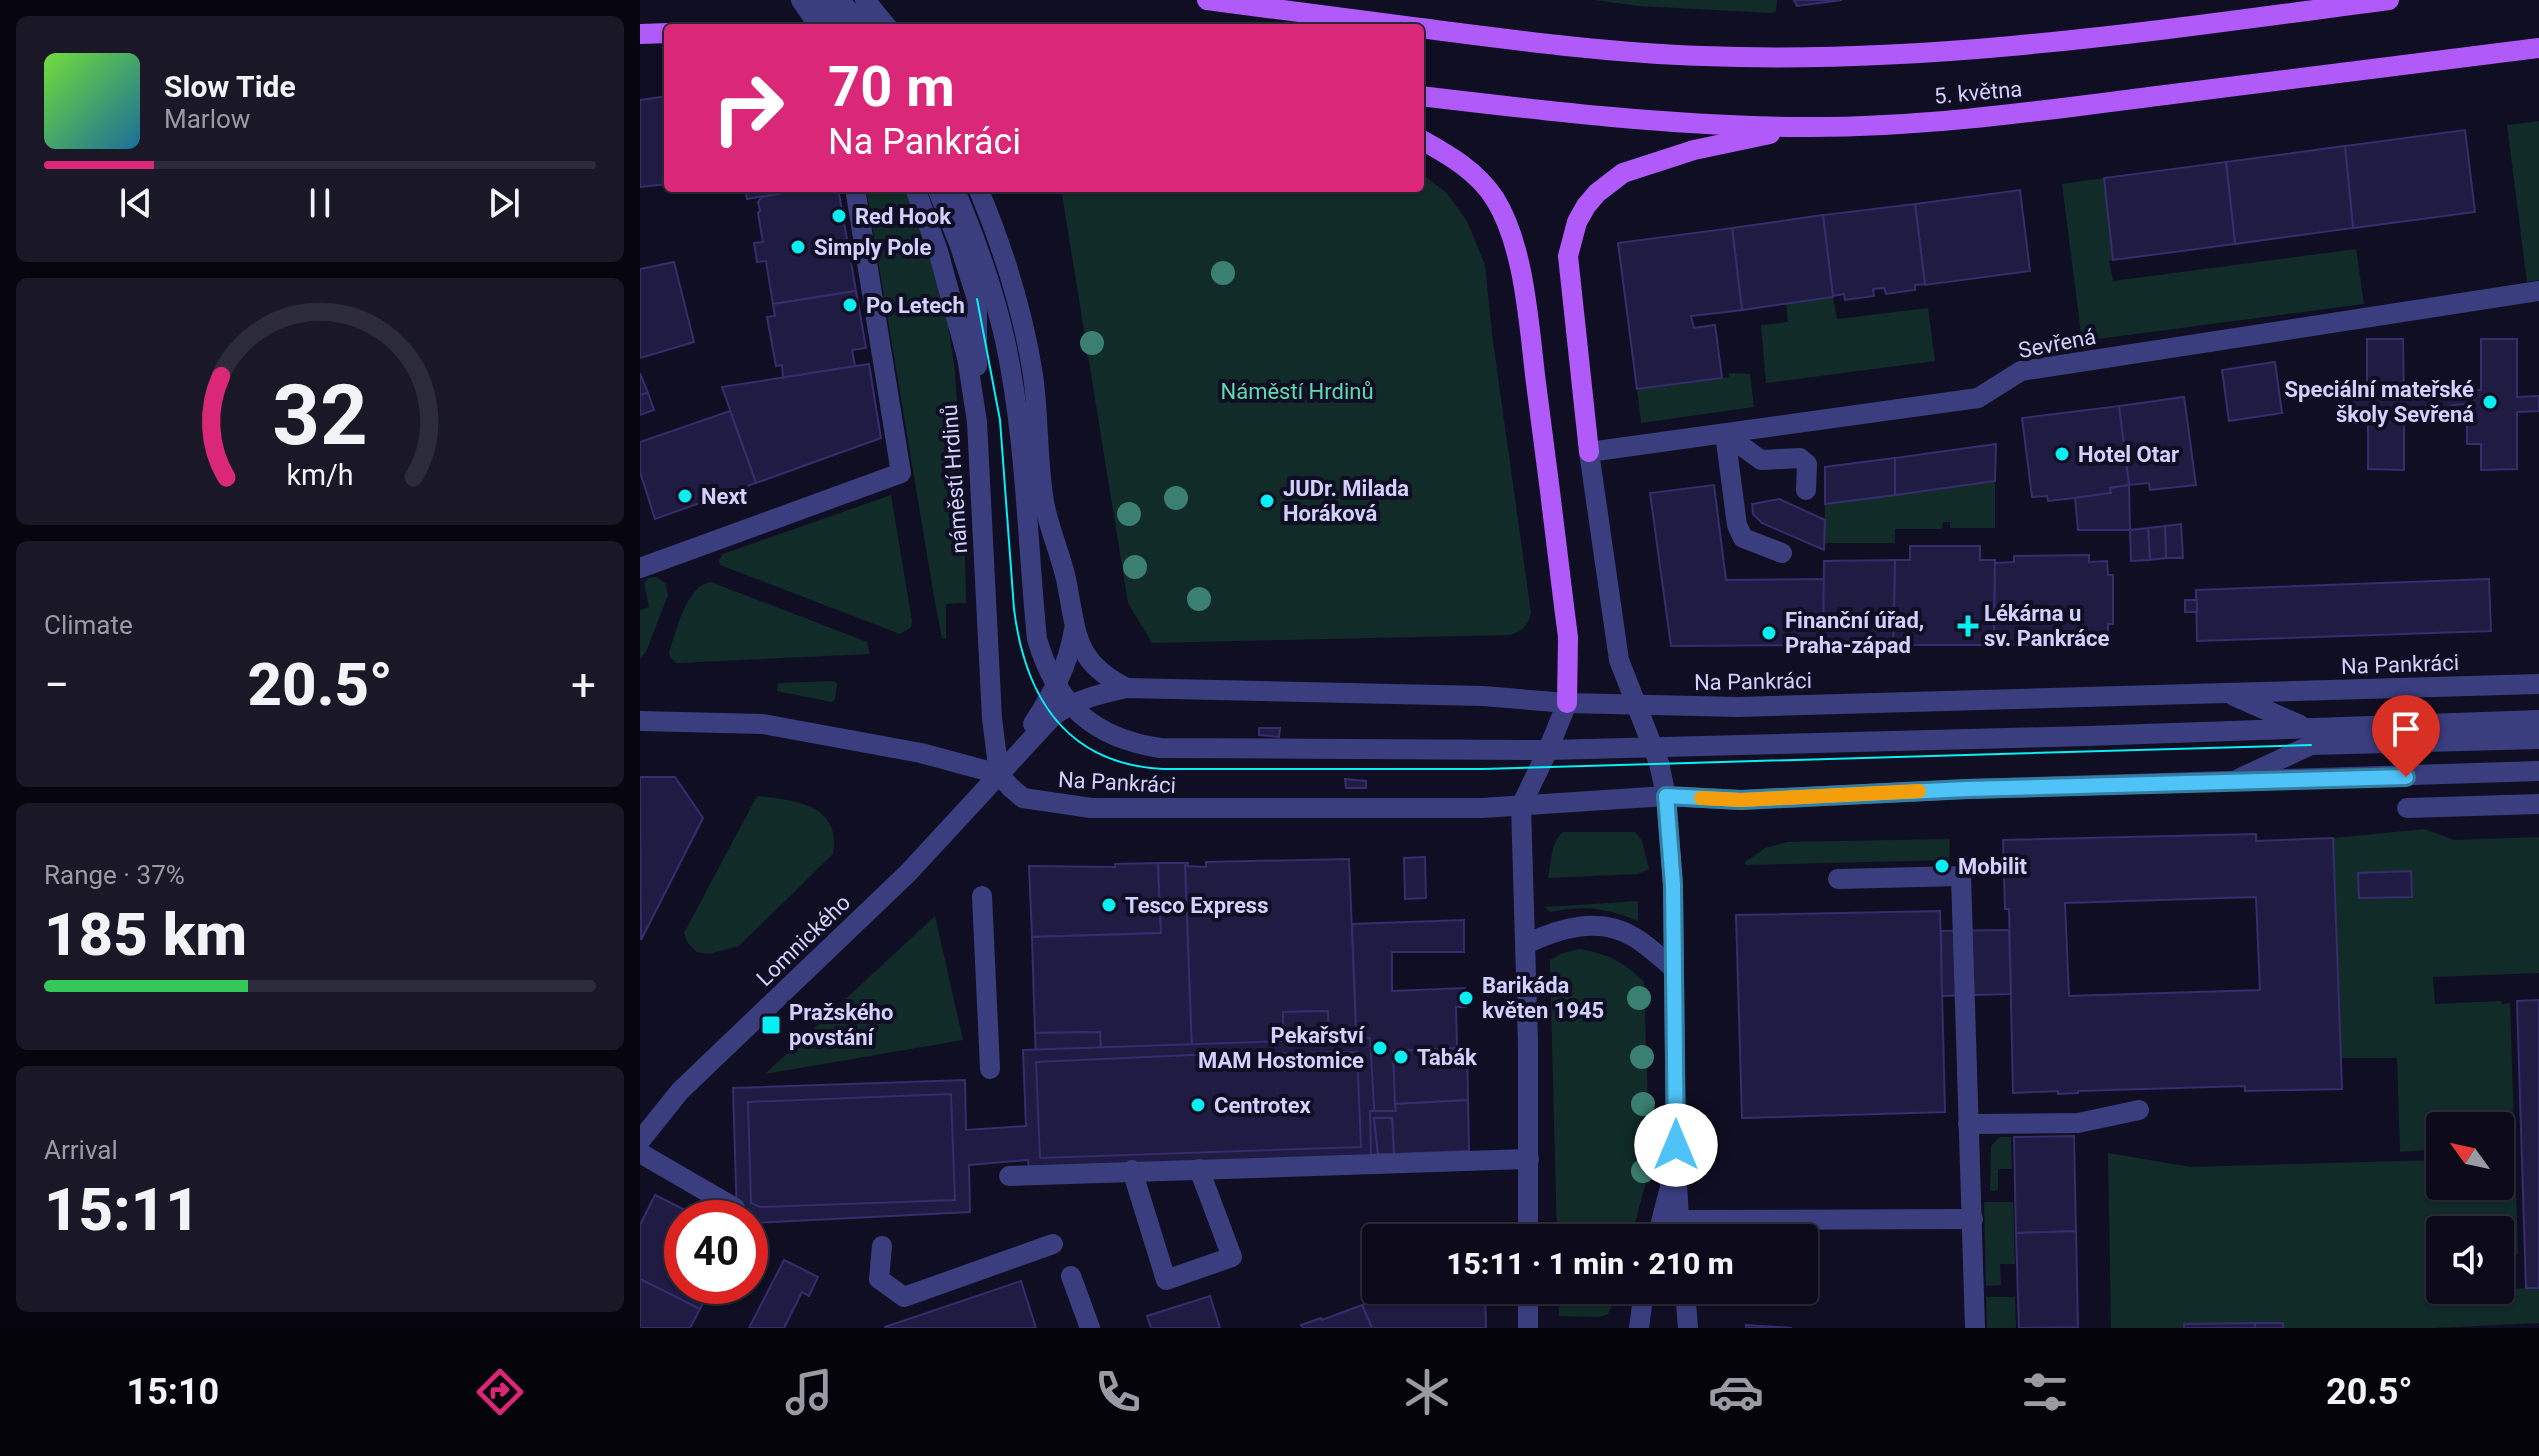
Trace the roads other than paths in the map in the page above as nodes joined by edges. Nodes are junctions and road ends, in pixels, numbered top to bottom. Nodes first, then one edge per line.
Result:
1 (801, 0) edge
2 (818, 0) edge
3 (839, 0) edge
4 (865, 0) edge
5 (1207, 0) edge
6 (2389, 0) edge
7 (817, 24) edge
8 (839, 24) edge
9 (860, 24) edge
10 (885, 24) edge
11 (1390, 24) edge
12 (1424, 29) edge
13 (664, 33) edge
14 (640, 34) edge
15 (2539, 48) edge
16 (1424, 96) edge
17 (1802, 127) junction
18 (1424, 141) edge
19 (856, 192) edge
20 (916, 192) edge
21 (939, 192) edge
22 (958, 192) edge
23 (961, 192) edge
24 (980, 192) edge
25 (993, 225) junction
26 (2539, 291) edge
27 (977, 422) junction
28 (1725, 434) junction
29 (1589, 452) junction
30 (1806, 490) dead end
31 (1782, 553) dead end
32 (640, 568) edge
33 (1074, 629) junction
34 (2539, 684) edge
35 (1057, 686) junction
36 (1127, 688) junction
37 (2227, 692) junction
38 (1567, 703) junction
39 (1070, 704) junction
40 (1636, 705) junction
41 (2539, 720) edge
42 (640, 721) edge
43 (2307, 728) junction
44 (2539, 739) edge
45 (1653, 747) junction
46 (1548, 750) junction
47 (2539, 771) edge
48 (999, 774) junction
49 (2231, 782) junction
50 (1666, 796) junction
51 (2539, 804) edge
52 (1521, 806) junction
53 (2407, 808) dead end
54 (1838, 879) dead end
55 (982, 896) dead end
56 (1526, 944) junction
57 (1674, 969) junction
58 (990, 1069) dead end
59 (2139, 1110) dead end
60 (1968, 1124) junction
61 (640, 1141) edge
62 (640, 1153) edge
63 (1529, 1159) junction
64 (1676, 1164) junction
65 (1199, 1169) junction
66 (1132, 1170) junction
67 (1009, 1176) dead end
68 (721, 1200) edge
69 (1973, 1219) junction
70 (1528, 1224) edge
71 (1661, 1224) edge
72 (1679, 1224) edge
73 (1818, 1224) edge
74 (1053, 1244) dead end
75 (882, 1246) dead end
76 (1071, 1276) dead end
77 (1528, 1304) edge
78 (1642, 1304) edge
79 (1686, 1304) edge
80 (1090, 1328) edge
81 (1528, 1328) edge
82 (1639, 1328) edge
83 (1688, 1328) edge
84 (1975, 1328) edge

1 - 7 street
2 - 8 street
3 - 9 street
4 - 10 street
5 - 11 main road, 5. května
6 - 12 main road, 5. května
13 - 14 main road
15 - 17 main road, 5. května
16 - 17 main road, 5. května
17 - 29 main road
18 - 38 main road
19 - 32 street
20 - 27 street, náměstí Hrdinů
21 - 27 street
22 - 35 street
23 - 25 street
24 - 25 street
25 - 33 street
26 - 28 street, Sevřená
27 - 48 street, náměstí Hrdinů
28 - 29 street, Sevřená
28 - 30 street
28 - 31 street
29 - 40 street
33 - 35 street
33 - 36 street
34 - 37 street, Na Pankráci
35 - 39 street
35 - 48 street
36 - 38 street, Na Pankráci
36 - 39 street, Na Pankráci
37 - 40 street, Na Pankráci
37 - 43 street
38 - 40 street, Na Pankráci
38 - 46 street
39 - 46 street
39 - 48 street, Na Pankráci
40 - 45 street
41 - 43 street
42 - 48 street, Na Pankráci
43 - 45 street
44 - 49 street
45 - 46 street
45 - 50 street
46 - 52 street
47 - 49 street, Na Pankráci
48 - 52 street, Na Pankráci
48 - 61 street, Lomnického
49 - 50 street, Na Pankráci
50 - 52 street, Na Pankráci
50 - 57 street
51 - 53 street
52 - 56 street
54 - 60 street
55 - 58 street
56 - 57 street
56 - 63 street
57 - 64 street
59 - 60 street
60 - 69 street
62 - 68 street
63 - 65 street
63 - 70 street
64 - 71 street
64 - 72 street
65 - 66 street
65 - 66 street
66 - 67 street
69 - 73 street
69 - 84 street
74 - 75 street
76 - 80 street
77 - 81 street
78 - 82 street
79 - 83 street

